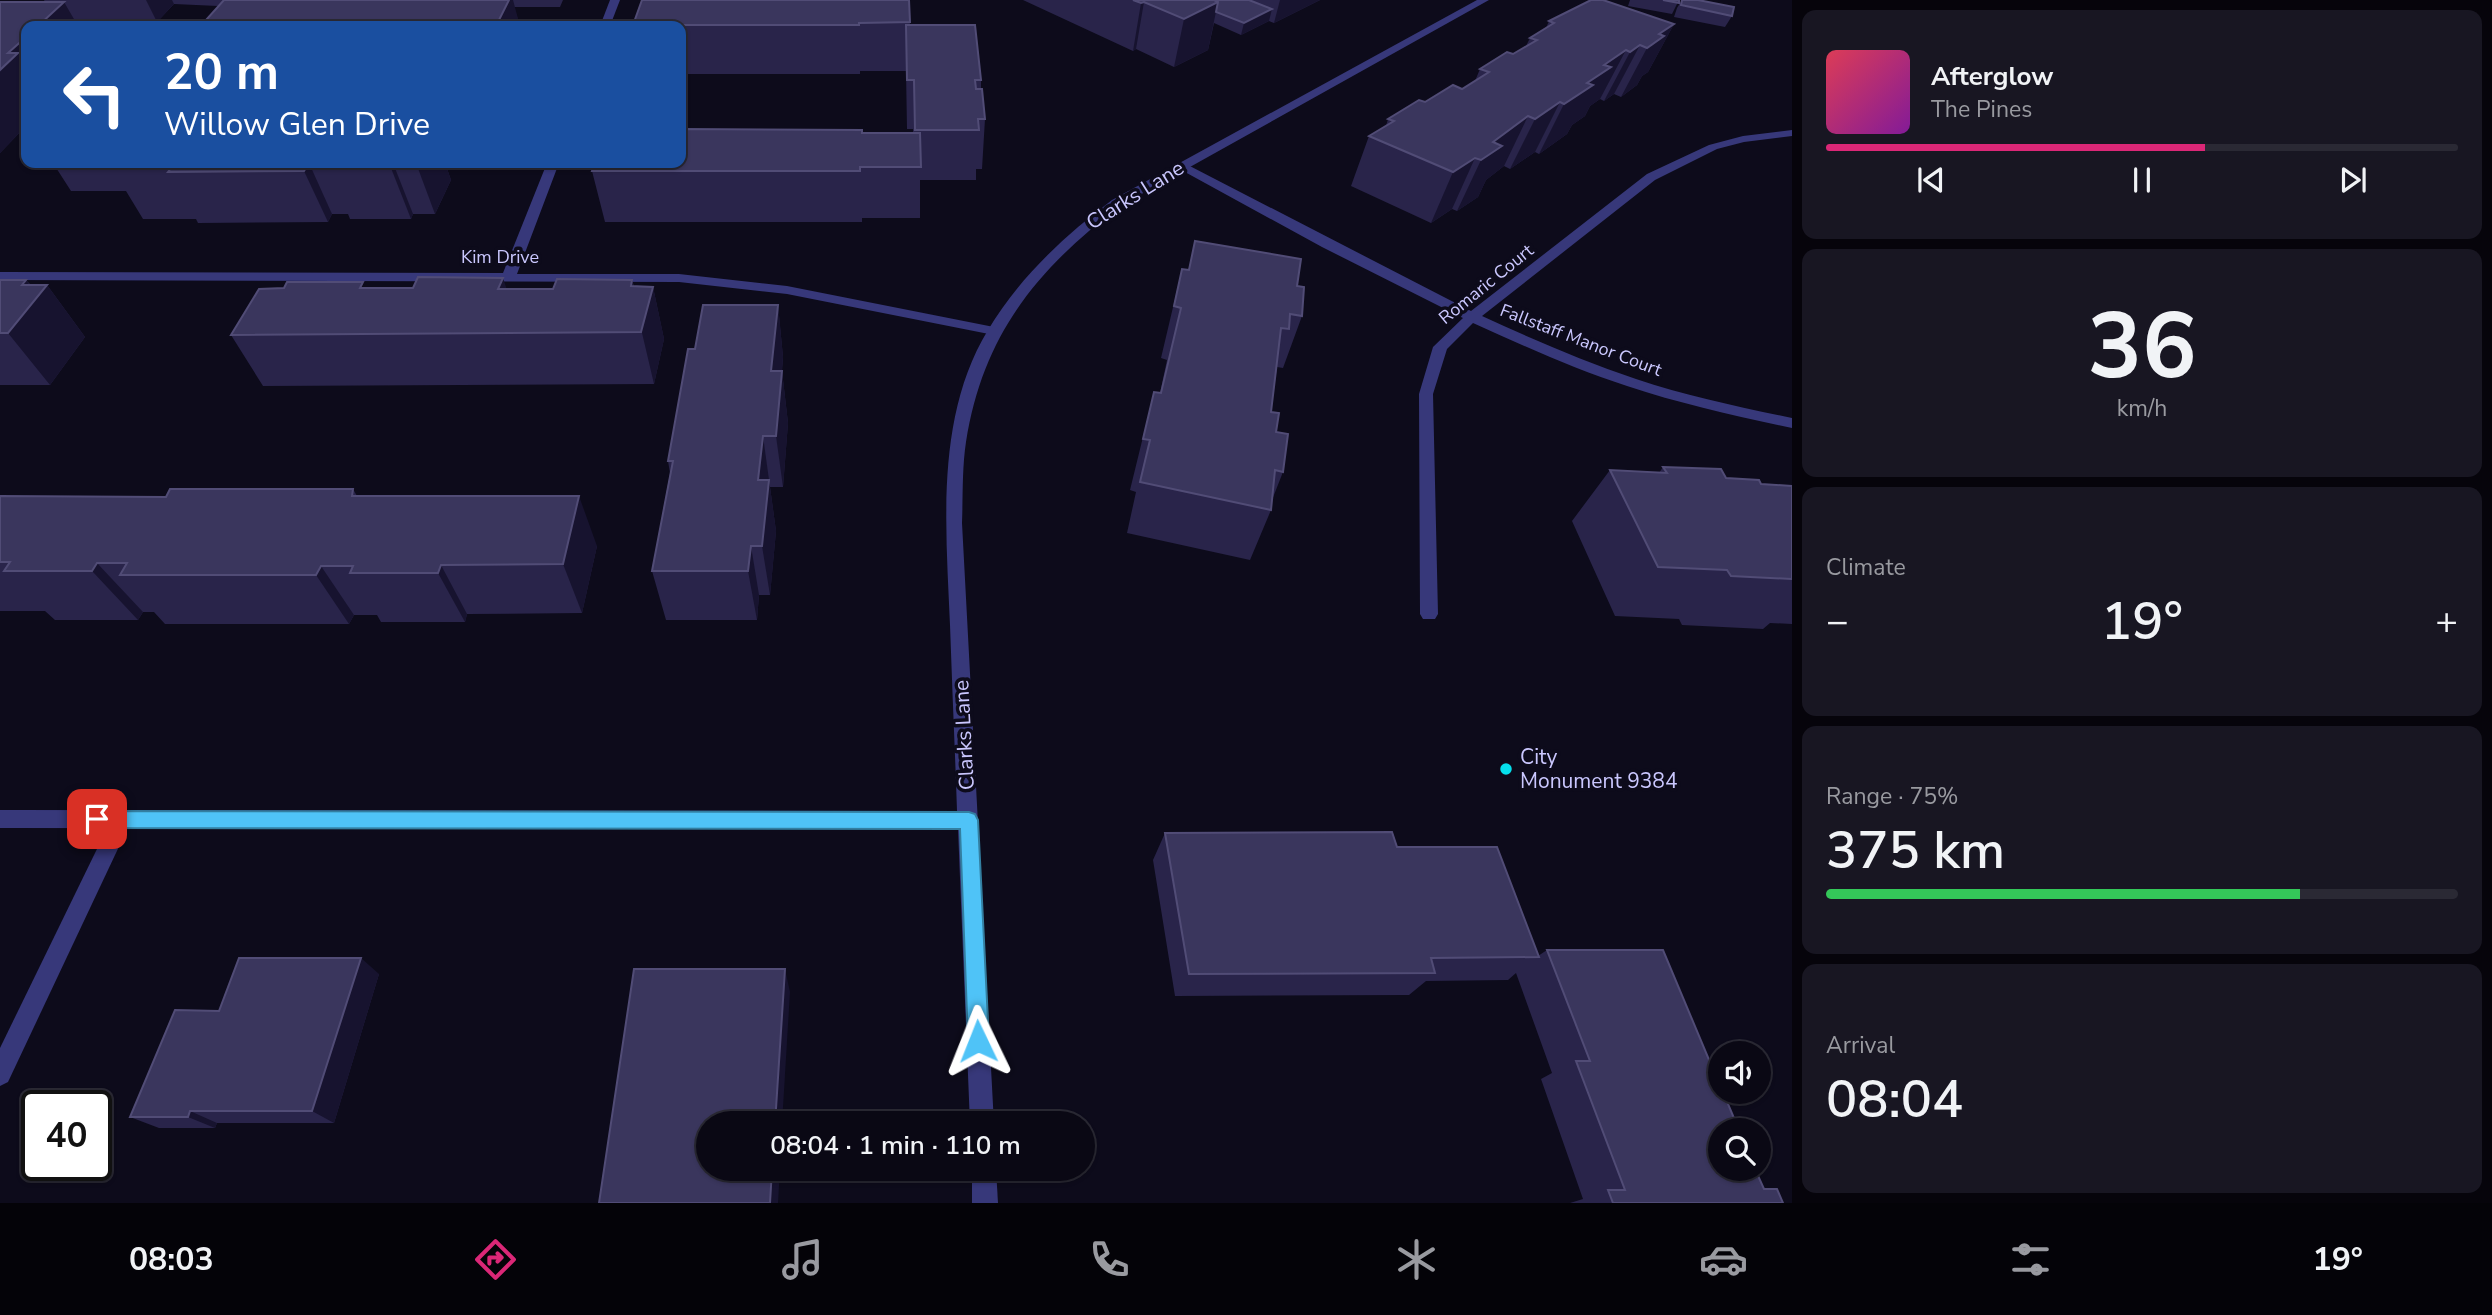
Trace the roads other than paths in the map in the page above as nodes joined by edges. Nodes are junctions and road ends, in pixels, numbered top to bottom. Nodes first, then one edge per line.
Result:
1 (615, 0) edge
2 (1484, 0) edge
3 (607, 21) edge
4 (1792, 132) edge
5 (1180, 166) junction
6 (551, 168) edge
7 (0, 276) edge
8 (509, 276) junction
9 (1472, 317) junction
10 (994, 331) junction
11 (1792, 423) edge
12 (1429, 614) dead end
13 (0, 819) edge
14 (122, 819) junction
15 (969, 820) junction
16 (0, 1074) edge
17 (981, 1111) edge
18 (984, 1181) edge
19 (985, 1203) edge

1 - 3 street
2 - 5 street, Clarks Lane
4 - 9 street, Romaric Court
5 - 9 street, Fallstaff Manor Court
5 - 10 street, Clarks Lane
6 - 8 street
7 - 8 street, Kim Drive
8 - 10 street, Kim Drive
9 - 11 street, Fallstaff Manor Court
9 - 12 street, Romaric Court
10 - 15 street, Clarks Lane
13 - 14 street
14 - 15 street
14 - 16 street
15 - 17 street, Clarks Lane
18 - 19 street

